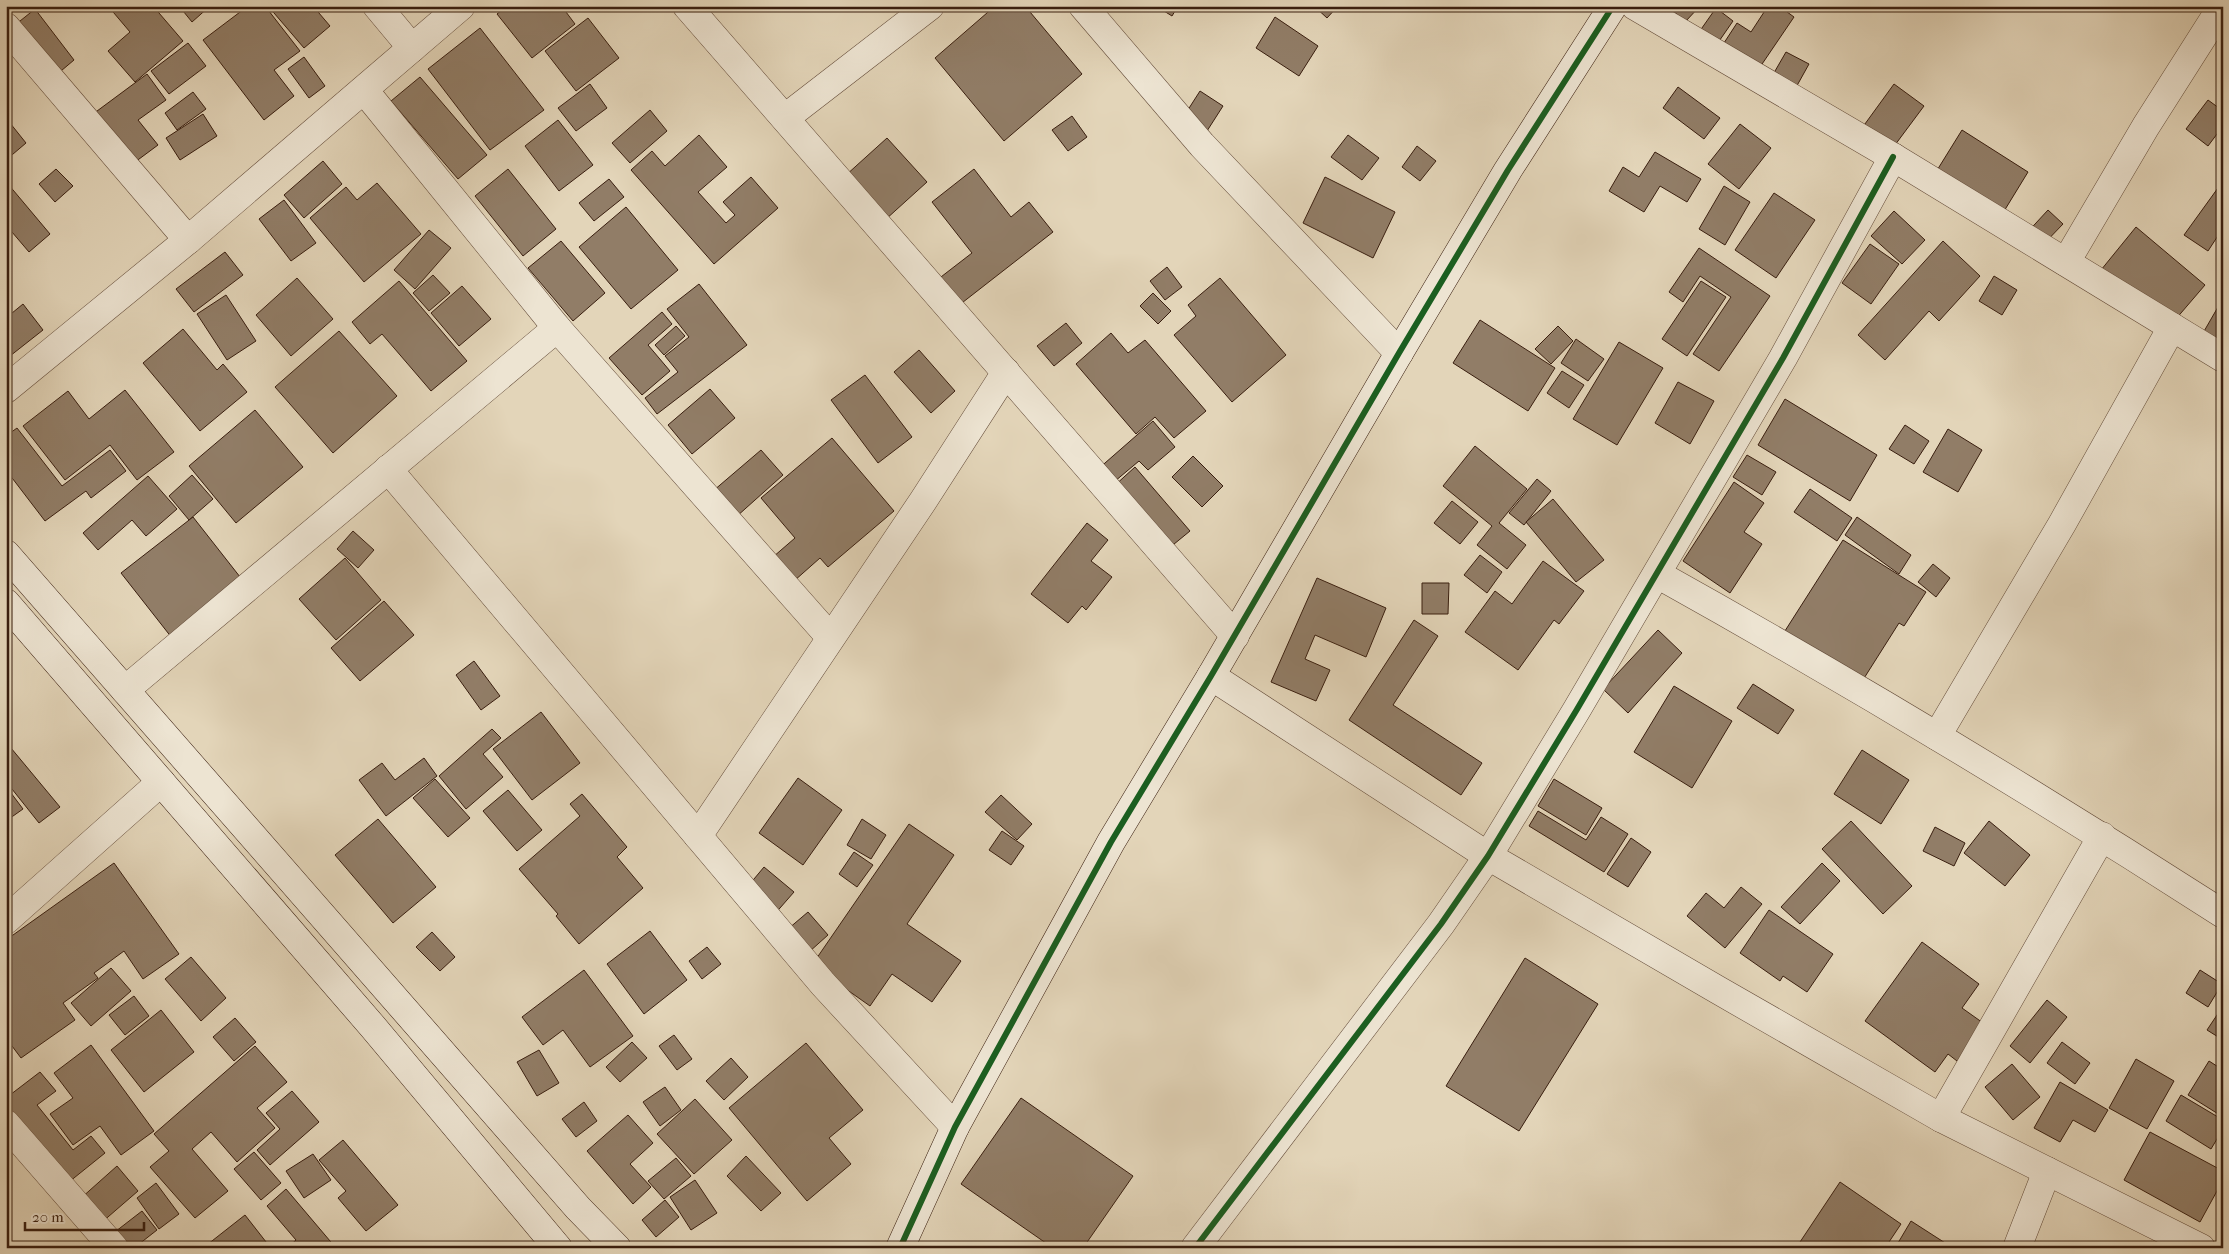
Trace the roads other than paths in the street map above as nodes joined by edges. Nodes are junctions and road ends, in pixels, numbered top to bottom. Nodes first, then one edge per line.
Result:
1 (377, 6) edge
2 (461, 6) edge
3 (687, 6) edge
4 (930, 6) edge
5 (1083, 6) edge
6 (1613, 6) edge
7 (1635, 6) edge
8 (2220, 8) edge
9 (6, 27) edge
10 (412, 48) junction
11 (364, 90) junction
12 (785, 118) junction
13 (1893, 157) junction
14 (188, 240) junction
15 (2066, 262) junction
16 (2172, 327) junction
17 (557, 328) junction
18 (1399, 354) junction
19 (2223, 358) edge
20 (1006, 372) junction
21 (6, 389) edge
22 (388, 469) junction
23 (6, 554) edge
24 (1657, 574) junction
25 (6, 603) edge
26 (1235, 636) junction
27 (830, 637) junction
28 (1211, 676) junction
29 (125, 690) junction
30 (1937, 736) junction
31 (161, 782) junction
32 (698, 836) junction
33 (2102, 836) junction
34 (1488, 856) junction
35 (2223, 914) edge
36 (6, 920) edge
37 (1941, 1118) junction
38 (6, 1124) edge
39 (954, 1127) junction
40 (2047, 1170) junction
41 (114, 1248) edge
42 (558, 1248) edge
43 (617, 1248) edge
44 (900, 1248) edge
45 (1195, 1248) edge
46 (2018, 1248) edge
47 (2201, 1248) edge

1 - 10 street
2 - 10 street
3 - 12 street
4 - 12 street
5 - 18 street
6 - 18 street
7 - 13 street
8 - 15 street
9 - 14 street
10 - 11 street
11 - 14 street
11 - 17 street
12 - 20 street
13 - 15 street
13 - 24 street
14 - 21 street
15 - 16 street
16 - 19 street
16 - 30 street
17 - 22 street
17 - 27 street
18 - 26 street
20 - 26 street
20 - 27 street
22 - 29 street
22 - 32 street
23 - 29 street
24 - 30 street
24 - 34 street
25 - 31 street
26 - 28 street
27 - 32 street
28 - 34 street
28 - 39 street
29 - 43 street
30 - 33 street
31 - 36 street
31 - 42 street
32 - 39 street
33 - 35 street
33 - 37 street
34 - 37 street
34 - 45 street
37 - 40 street
38 - 41 street
39 - 44 street
40 - 46 street
40 - 47 street

